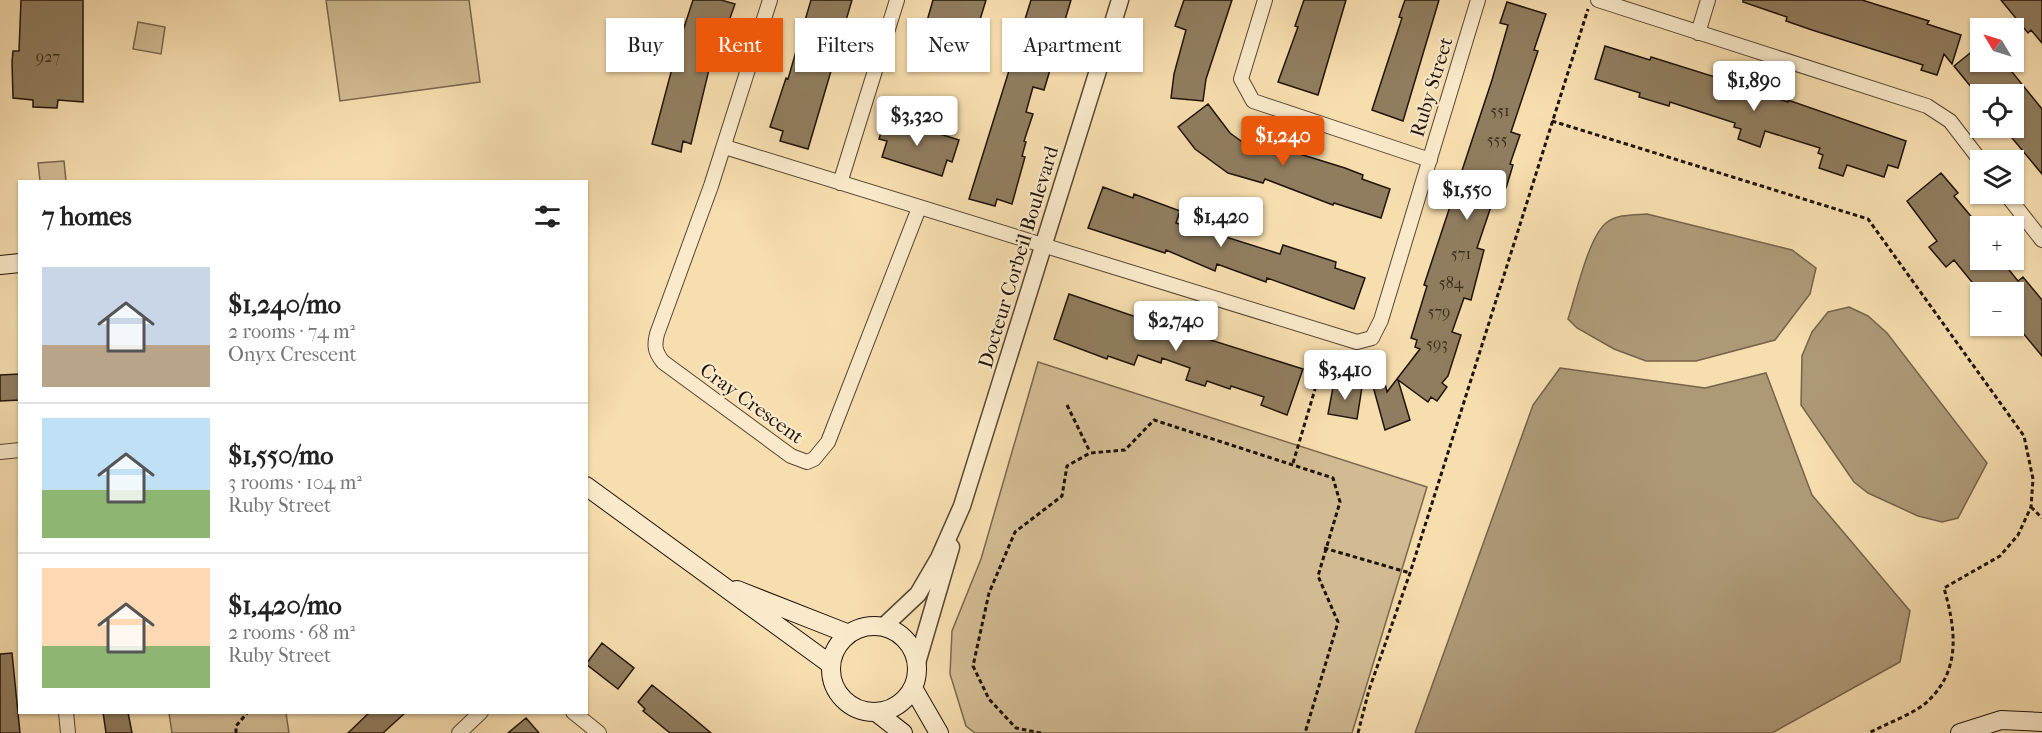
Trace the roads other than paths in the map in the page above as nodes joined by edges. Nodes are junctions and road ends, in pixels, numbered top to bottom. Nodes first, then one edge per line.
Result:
1 (770, 0) edge
2 (897, 0) edge
3 (1120, 0) edge
4 (1265, 0) edge
5 (1478, 0) edge
6 (1598, 0) edge
7 (1708, 0) edge
8 (1698, 33) junction
9 (725, 147) junction
10 (1972, 150) edge
11 (1430, 160) junction
12 (840, 183) junction
13 (2014, 204) edge
14 (919, 208) junction
15 (2042, 240) edge
16 (1044, 246) junction
17 (18, 263) edge
18 (0, 265) edge
19 (18, 450) edge
20 (0, 452) edge
21 (588, 487) edge
22 (954, 526) junction
23 (713, 580) junction
24 (883, 627) junction
25 (849, 634) junction
26 (917, 663) junction
27 (830, 664) junction
28 (912, 688) junction
29 (876, 712) junction
30 (66, 714) edge
31 (479, 714) edge
32 (575, 714) edge
33 (2042, 722) edge
34 (68, 733) edge
35 (459, 733) edge
36 (599, 733) edge
37 (903, 733) edge
38 (939, 733) edge
39 (1960, 733) edge

1 - 9 street, Cray Crescent
2 - 12 street
3 - 16 street, Docteur Corbeil Boulevard
4 - 11 street
5 - 11 street, Ruby Street
6 - 8 street
7 - 8 street
8 - 10 street
9 - 12 street, Ruby Street
9 - 14 street, Cray Crescent
11 - 16 street, Ruby Street
12 - 14 street, Ruby Street
13 - 15 street
14 - 16 street, Ruby Street
16 - 22 street, Docteur Corbeil Boulevard
17 - 18 main road
19 - 20 street
21 - 23 main road
22 - 24 street, Docteur Corbeil Boulevard
22 - 26 street, Docteur Corbeil Boulevard
23 - 25 main road
23 - 27 main road
24 - 25 main road
24 - 26 main road
25 - 27 main road
26 - 28 main road
27 - 29 main road
28 - 29 main road
28 - 38 main road
29 - 37 main road
30 - 34 street
31 - 35 street
32 - 36 street
33 - 39 main road

